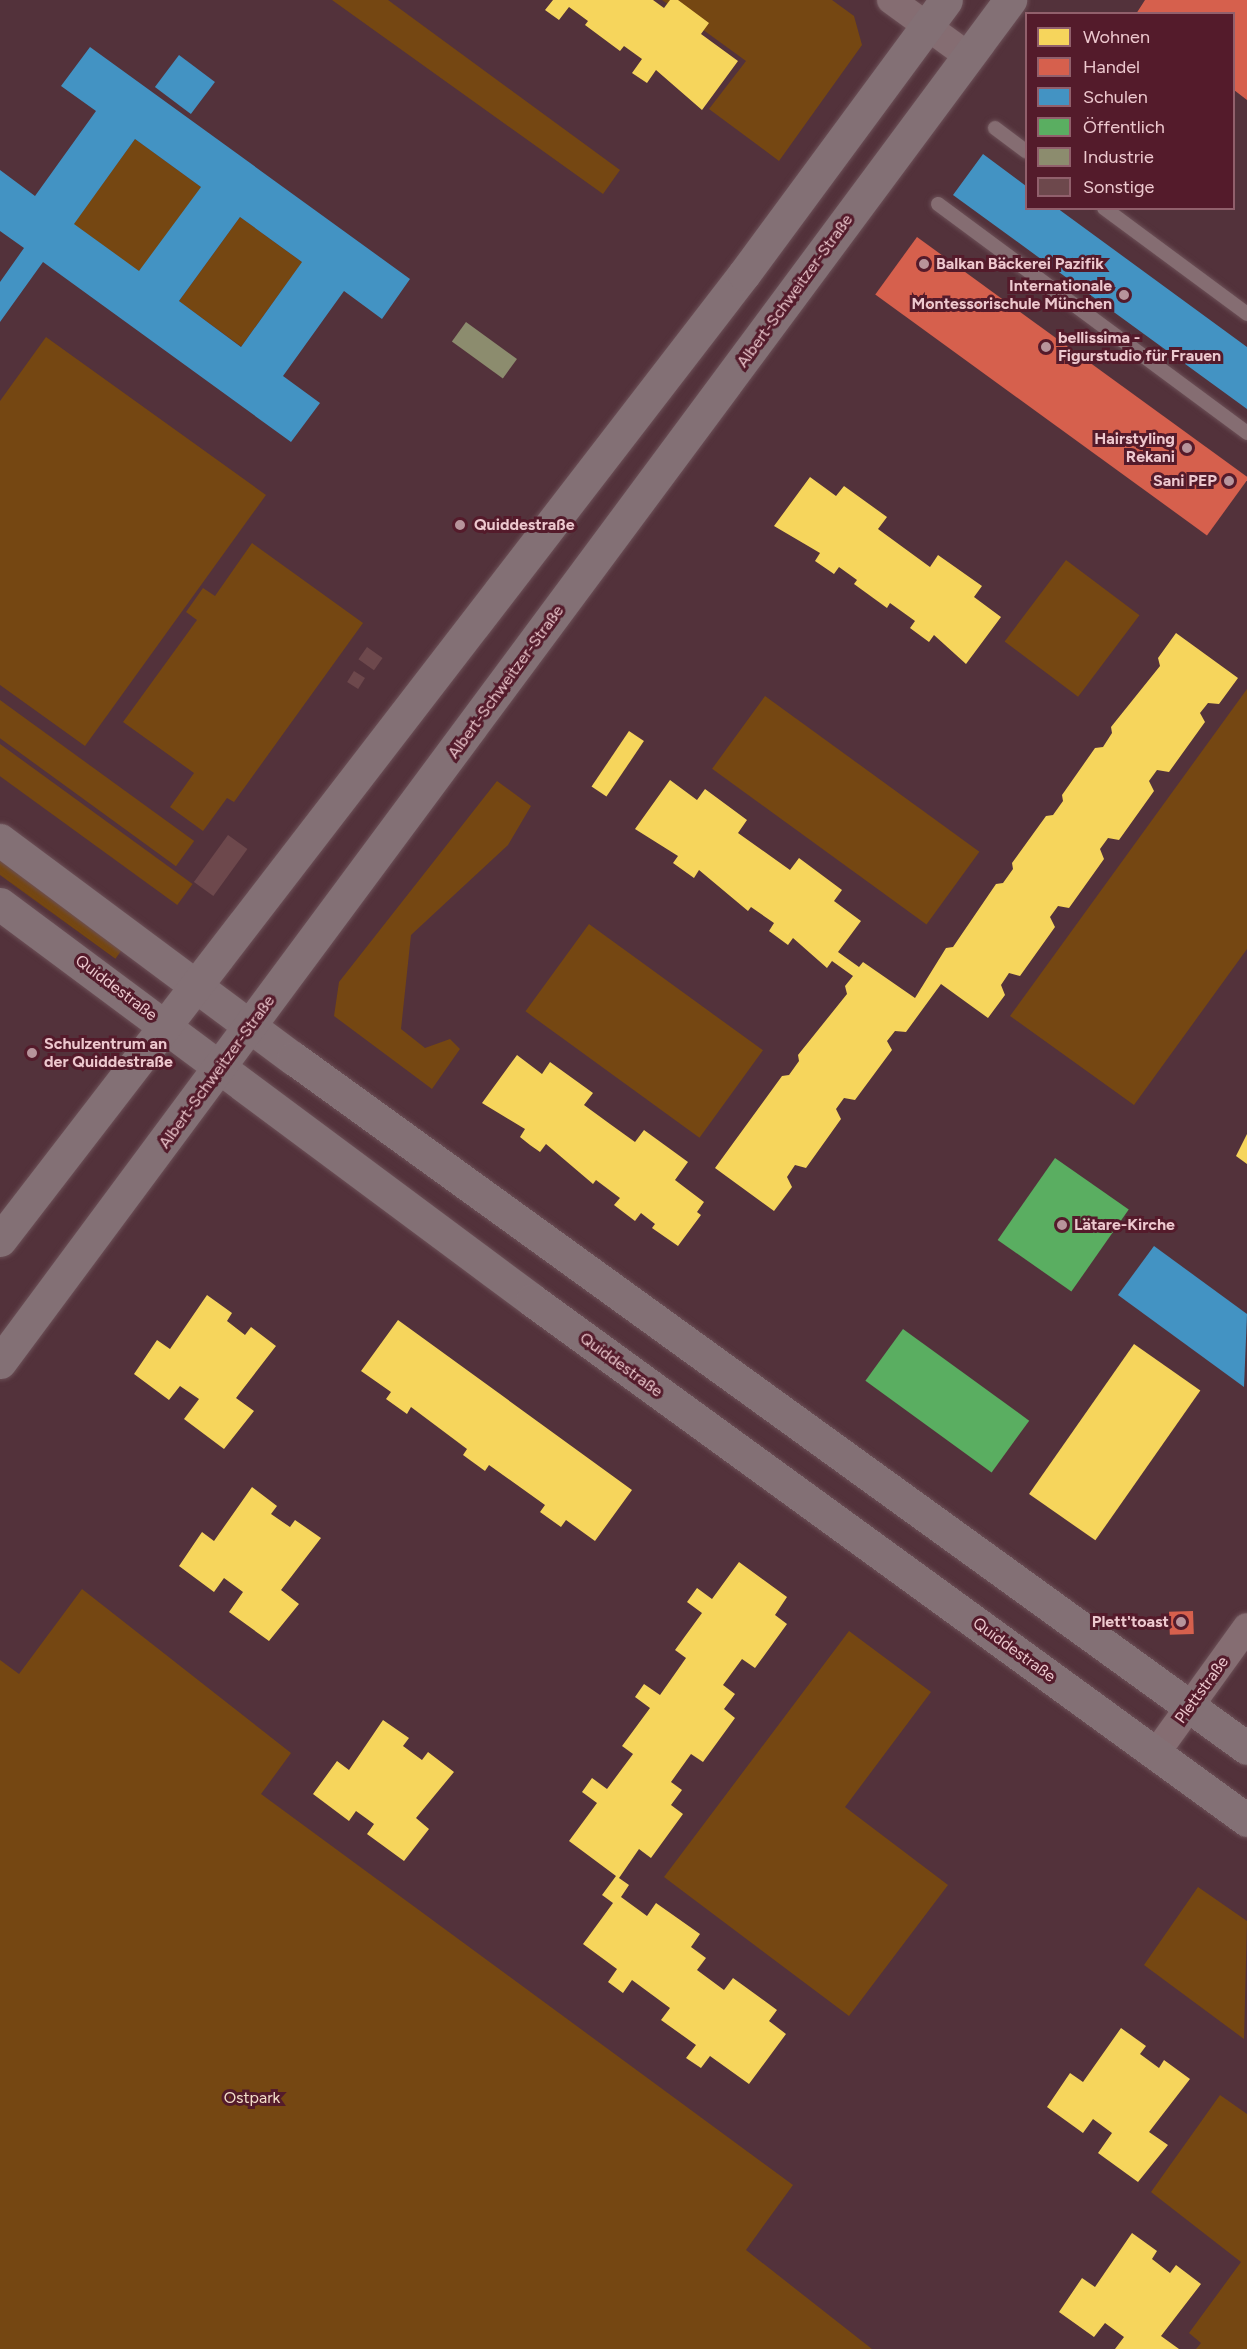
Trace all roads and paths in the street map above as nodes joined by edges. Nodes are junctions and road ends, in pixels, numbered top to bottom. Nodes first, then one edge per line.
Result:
1 (891, 0) edge
2 (946, 0) edge
3 (1010, 0) edge
4 (926, 26) junction
5 (968, 56) junction
6 (995, 128) dead end
7 (1025, 150) edge
8 (938, 204) dead end
9 (1107, 210) edge
10 (1247, 314) edge
11 (1247, 433) edge
12 (0, 840) edge
13 (0, 903) edge
14 (196, 984) junction
15 (165, 1025) junction
16 (251, 1026) junction
17 (220, 1068) junction
18 (0, 1240) edge
19 (0, 1362) edge
20 (1247, 1627) edge
21 (1190, 1707) junction
22 (1247, 1748) edge
23 (1156, 1753) junction
24 (1247, 1820) edge

1 - 4 street
2 - 4 main road
3 - 5 main road, Albert-Schweitzer-Straße
4 - 5 street
4 - 14 main road
5 - 16 main road, Albert-Schweitzer-Straße
6 - 7 lane
8 - 11 lane
9 - 10 lane
12 - 14 main road
13 - 15 main road, Quiddestraße
14 - 15 main road
14 - 16 main road
15 - 17 main road, Quiddestraße
15 - 18 main road
16 - 17 main road, Albert-Schweitzer-Straße
16 - 21 main road
17 - 19 main road, Albert-Schweitzer-Straße
17 - 23 main road, Quiddestraße
20 - 21 street, Plettstraße
21 - 22 main road
21 - 23 street, Plettstraße
23 - 24 main road, Quiddestraße

